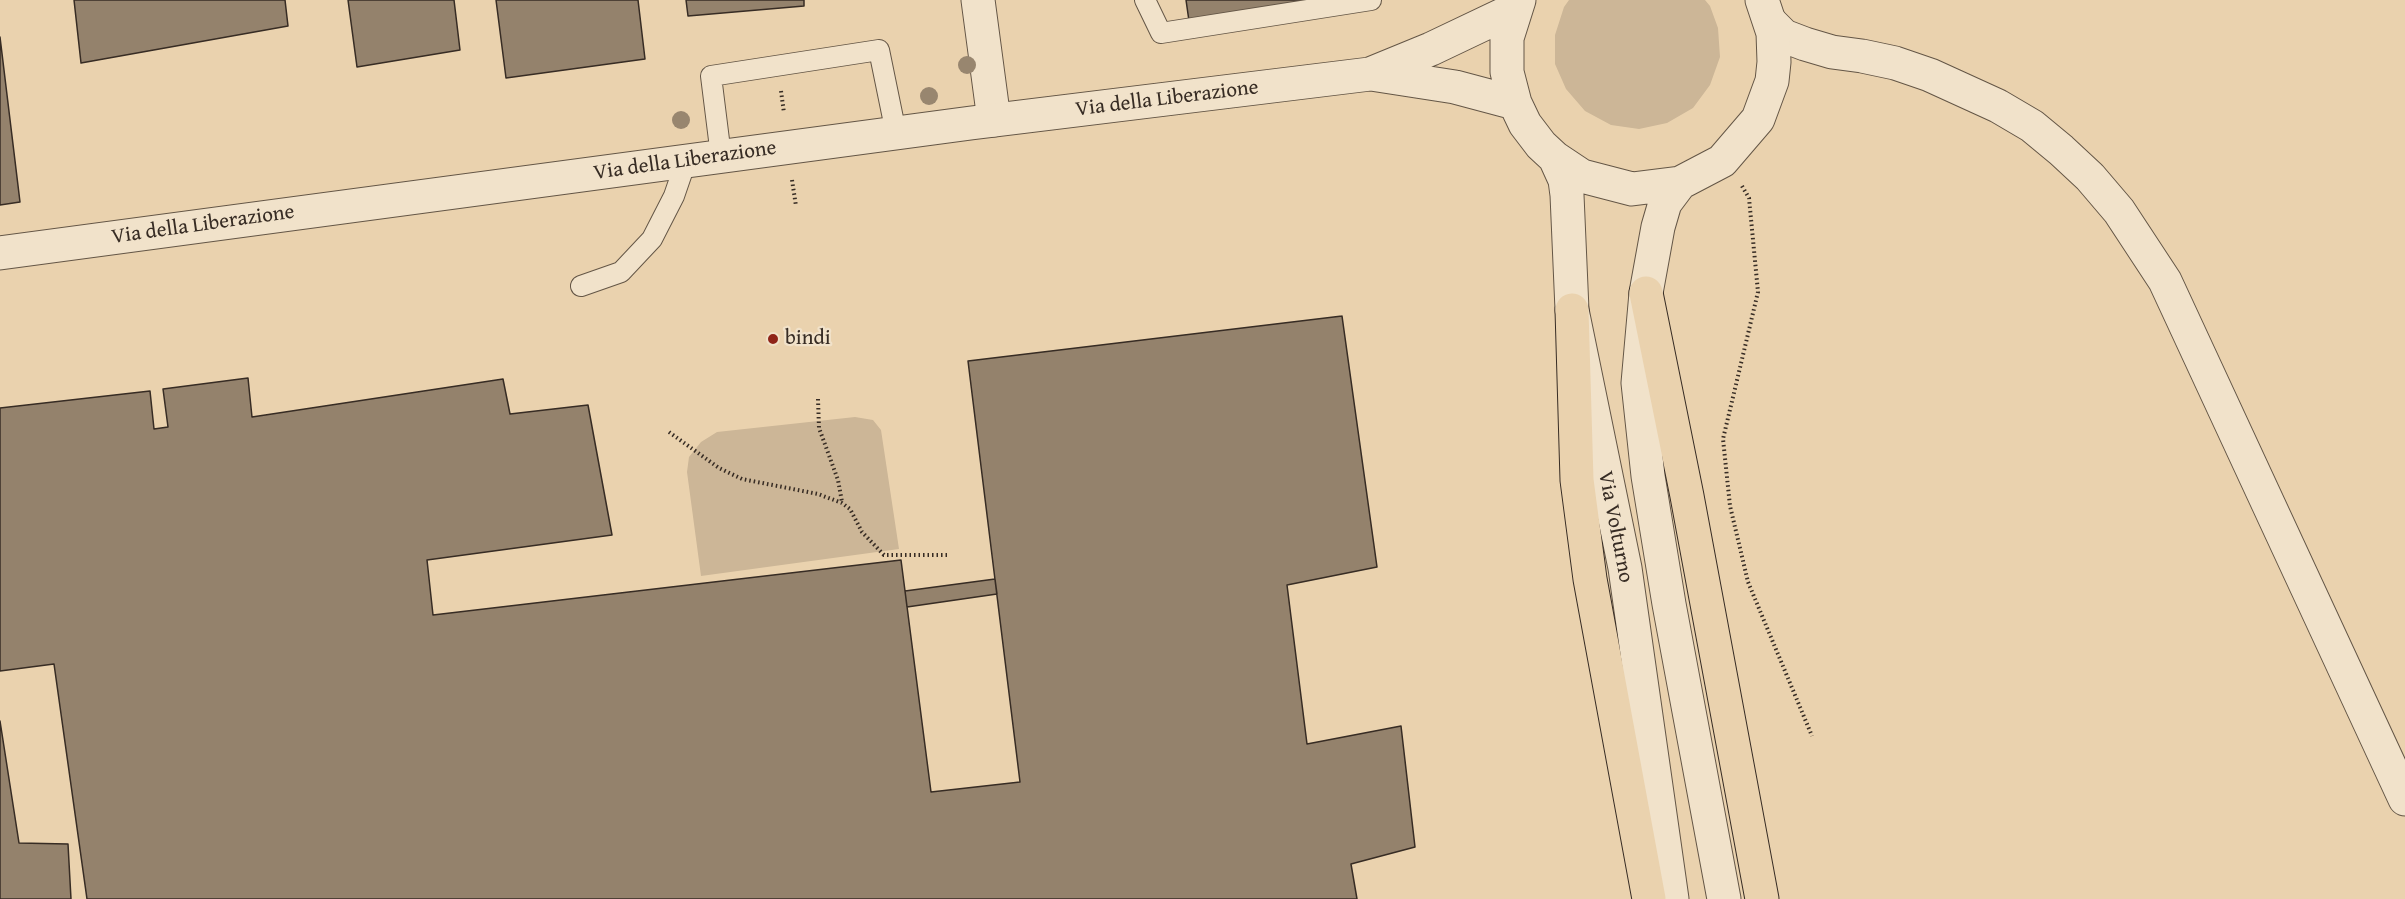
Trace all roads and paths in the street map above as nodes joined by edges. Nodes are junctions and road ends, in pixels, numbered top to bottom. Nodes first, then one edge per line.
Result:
1 (978, 0) edge
2 (1146, 0) edge
3 (1371, 0) edge
4 (1517, 4) edge
5 (1766, 12) edge
6 (1832, 52) junction
7 (1370, 74) junction
8 (1772, 81) junction
9 (1515, 103) junction
10 (994, 120) junction
11 (896, 133) junction
12 (721, 156) junction
13 (1725, 157) junction
14 (1555, 158) junction
15 (686, 161) junction
16 (1680, 183) junction
17 (0, 253) edge
18 (581, 286) dead end
19 (1646, 293) junction
20 (1572, 310) junction
21 (818, 399) dead end
22 (669, 432) dead end
23 (842, 503) junction
24 (950, 555) dead end
25 (1812, 736) dead end
26 (2405, 799) edge
27 (1649, 899) edge
28 (1672, 899) edge
29 (1724, 899) edge
30 (1762, 899) edge

1 - 10 street
2 - 3 lane
4 - 7 street, Via della Liberazione
4 - 9 street, Via Volturno
5 - 6 street
5 - 8 street, Via Volturno
6 - 8 street
6 - 26 street
7 - 9 street, Via della Liberazione
7 - 10 street, Via della Liberazione
8 - 13 street, Via Volturno
9 - 14 street, Via Volturno
10 - 11 street, Via della Liberazione
11 - 12 street, Via della Liberazione
11 - 12 lane
12 - 15 street, Via della Liberazione
13 - 16 street, Via Volturno
13 - 25 path
14 - 16 street, Via Volturno
14 - 20 street, Via Volturno
15 - 17 street, Via della Liberazione
15 - 18 lane
16 - 19 street, Via Volturno
19 - 29 street, Via Volturno
19 - 30 highway
20 - 27 highway
20 - 28 street, Via Volturno
21 - 23 path
22 - 23 path
23 - 24 path

